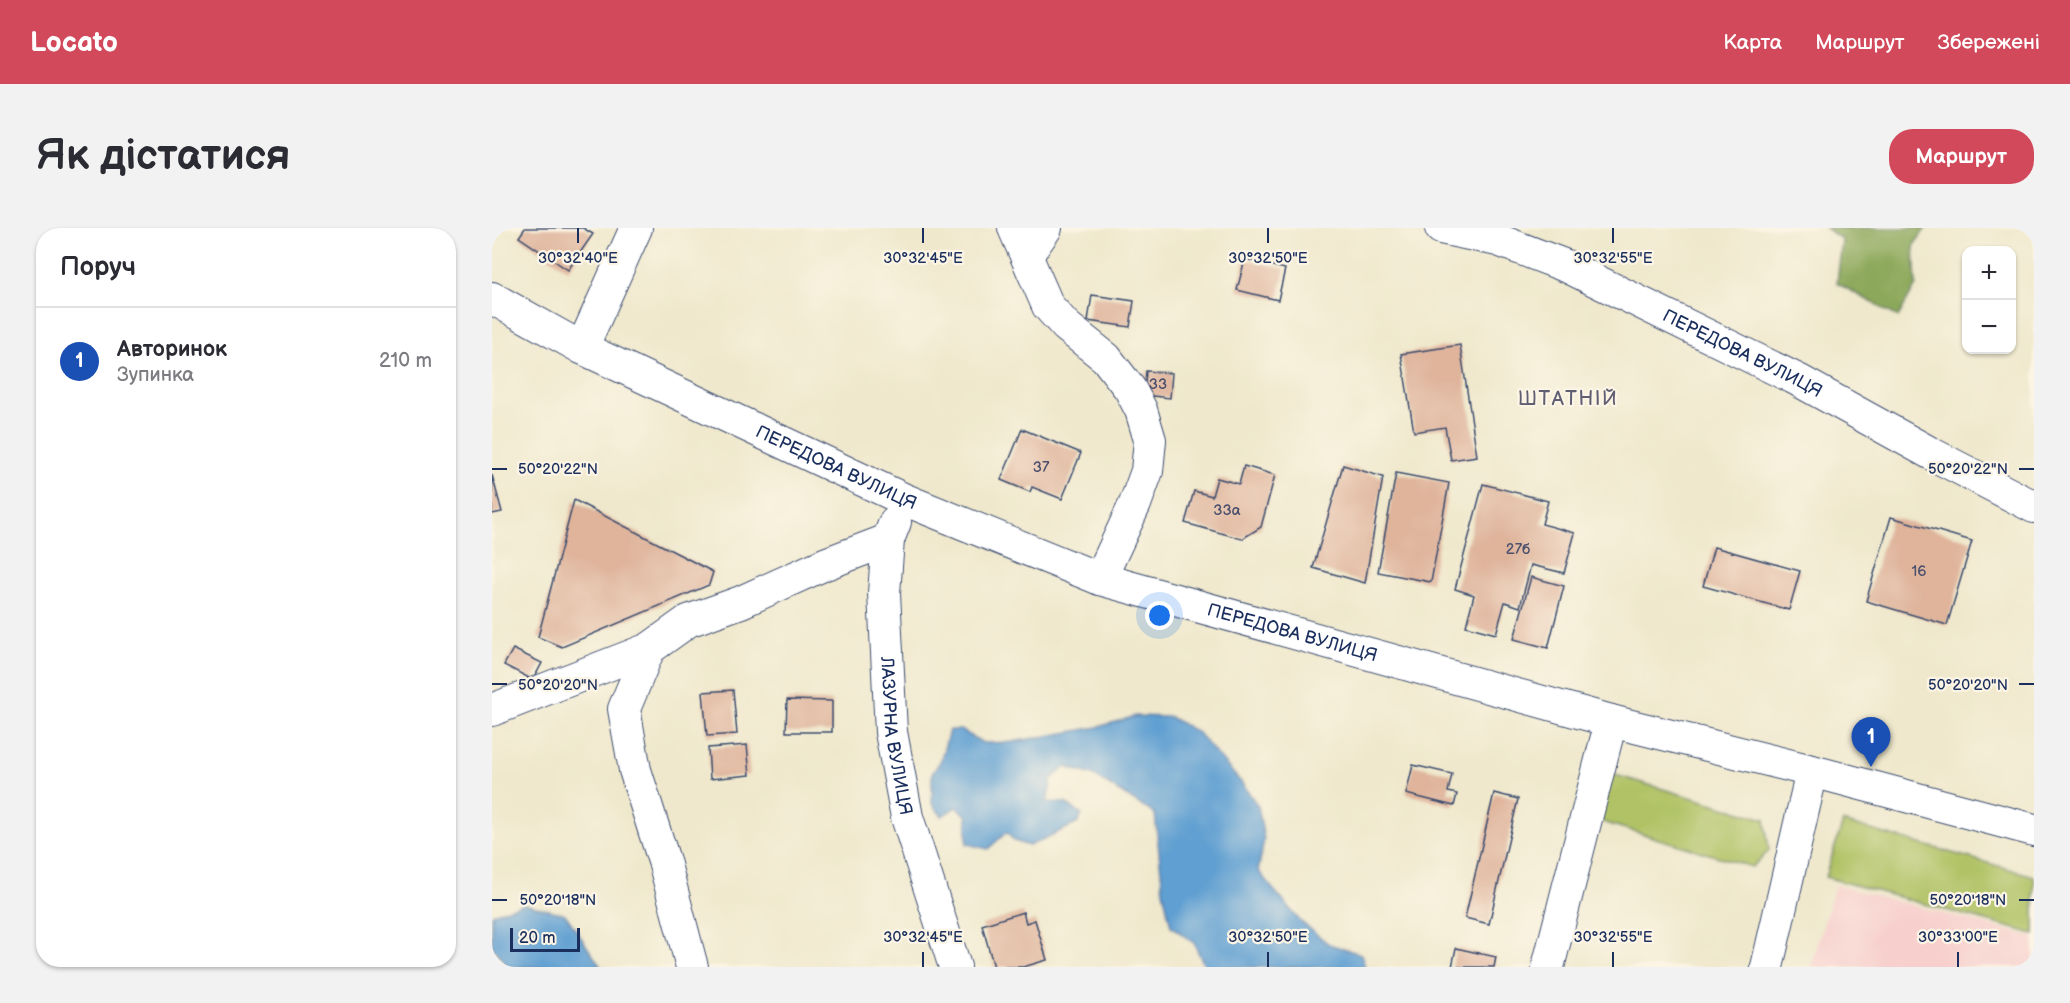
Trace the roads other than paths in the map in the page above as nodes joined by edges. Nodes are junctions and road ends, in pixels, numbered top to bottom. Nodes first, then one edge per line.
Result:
1 (636, 228) edge
2 (1046, 228) edge
3 (1441, 228) edge
4 (1020, 242) edge
5 (492, 298) edge
6 (582, 348) junction
7 (903, 500) junction
8 (2034, 507) edge
9 (888, 540) junction
10 (1100, 579) junction
11 (649, 649) junction
12 (492, 710) edge
13 (1611, 721) junction
14 (1812, 771) junction
15 (2034, 830) edge
16 (692, 967) edge
17 (955, 967) edge
18 (1548, 967) edge
19 (1767, 967) edge

1 - 6 street
2 - 4 street
3 - 8 street, ПЕРЕДОВА ВУЛИЦЯ
4 - 10 street
5 - 6 street, ПЕРЕДОВА ВУЛИЦЯ
6 - 7 street, ПЕРЕДОВА ВУЛИЦЯ
7 - 9 street, ЛАЗУРНА ВУЛИЦЯ
7 - 10 street, ПЕРЕДОВА ВУЛИЦЯ
9 - 11 street
9 - 17 street, ЛАЗУРНА ВУЛИЦЯ
10 - 13 street, ПЕРЕДОВА ВУЛИЦЯ
11 - 12 street
11 - 16 street
13 - 14 street, ПЕРЕДОВА ВУЛИЦЯ
13 - 18 street
14 - 15 street, ПЕРЕДОВА ВУЛИЦЯ
14 - 19 street

